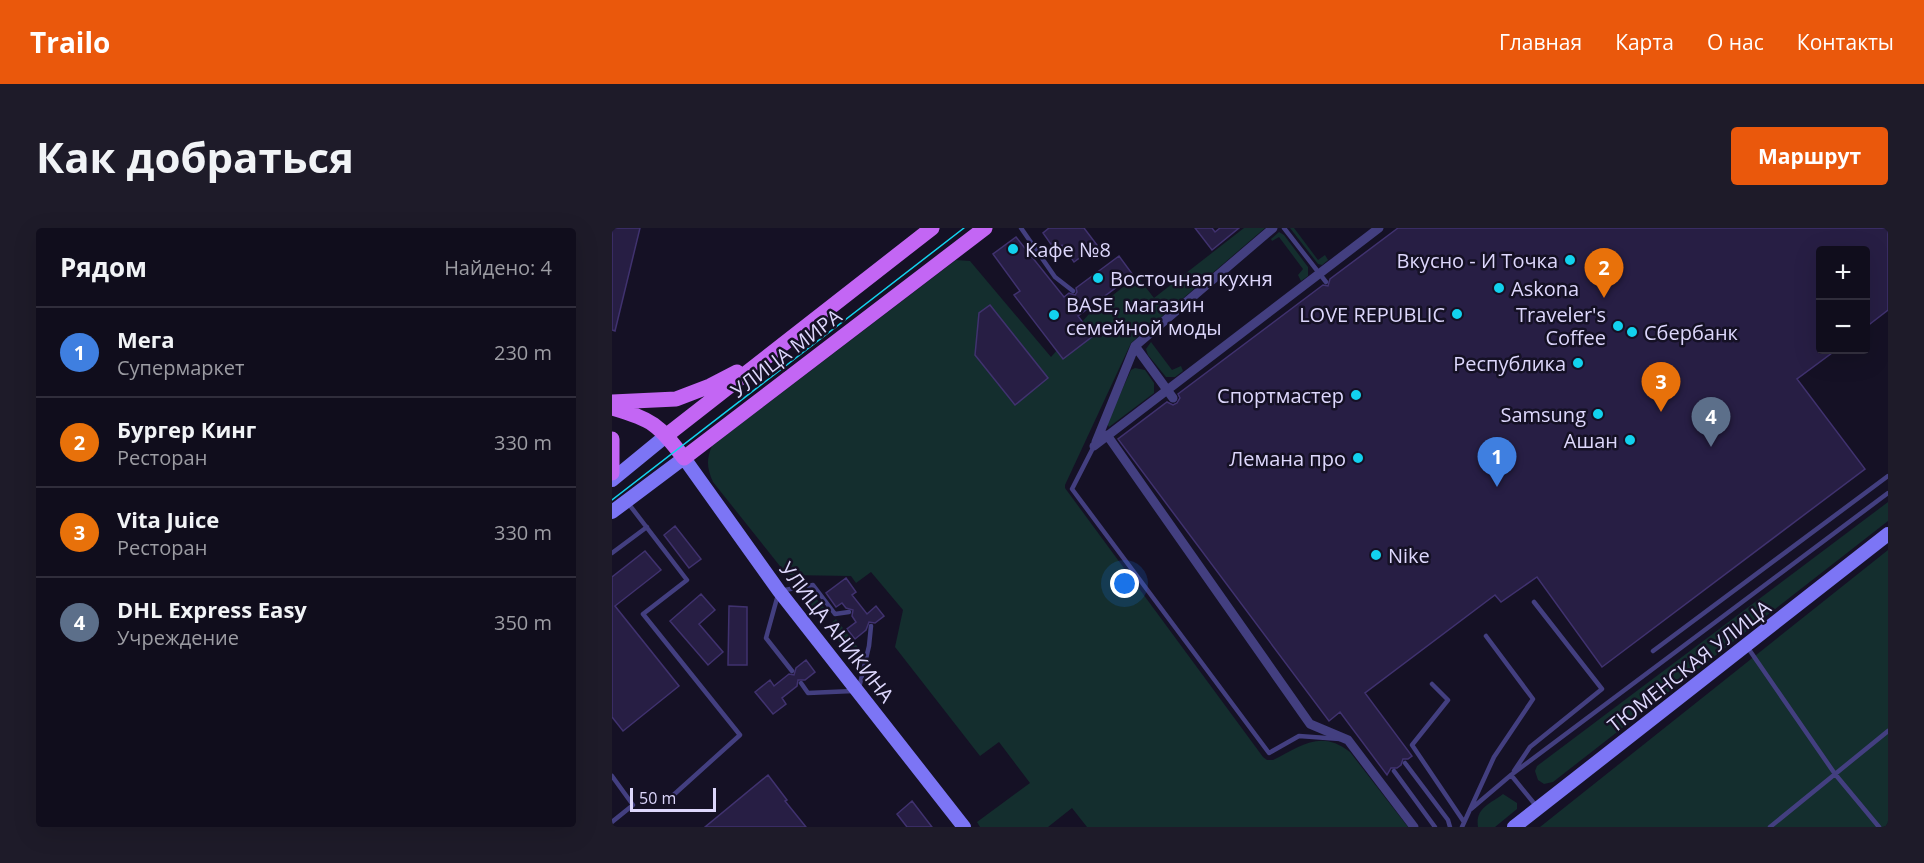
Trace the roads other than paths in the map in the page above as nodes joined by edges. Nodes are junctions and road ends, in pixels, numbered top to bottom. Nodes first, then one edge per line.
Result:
1 (932, 228) edge
2 (985, 228) edge
3 (1021, 228) edge
4 (1273, 228) edge
5 (1284, 228) edge
6 (1378, 228) edge
7 (1319, 274) junction
8 (1326, 282) dead end
9 (1073, 291) dead end
10 (1135, 346) junction
11 (769, 355) junction
12 (1170, 394) junction
13 (612, 402) edge
14 (612, 408) edge
15 (667, 435) junction
16 (1107, 435) junction
17 (612, 439) edge
18 (1094, 446) junction
19 (684, 458) junction
20 (612, 473) edge
21 (1888, 476) edge
22 (612, 480) edge
23 (1888, 493) edge
24 (627, 501) junction
25 (612, 512) edge
26 (646, 527) junction
27 (1888, 534) edge
28 (612, 554) edge
29 (779, 591) junction
30 (1534, 602) dead end
31 (849, 612) dead end
32 (871, 626) dead end
33 (1486, 636) dead end
34 (1746, 646) junction
35 (1653, 651) dead end
36 (792, 671) dead end
37 (801, 683) dead end
38 (1432, 684) dead end
39 (858, 691) junction
40 (1888, 731) edge
41 (1348, 740) junction
42 (1405, 763) dead end
43 (1394, 771) dead end
44 (1835, 774) junction
45 (1511, 775) junction
46 (612, 776) edge
47 (669, 799) dead end
48 (1539, 809) junction
49 (1469, 811) junction
50 (612, 822) edge
51 (1463, 825) edge
52 (964, 827) edge
53 (1414, 827) edge
54 (1435, 827) edge
55 (1450, 827) edge
56 (1514, 827) edge
57 (1770, 827) edge
58 (1879, 827) edge

1 - 11 main road, УЛИЦА МИРА
2 - 19 main road, УЛИЦА МИРА
3 - 9 lane
4 - 10 street
5 - 7 lane
6 - 7 street
7 - 8 lane
7 - 12 street
10 - 12 street
10 - 18 street
11 - 13 main road
11 - 15 main road, УЛИЦА МИРА
12 - 16 street
14 - 15 main road
15 - 19 main road
15 - 22 street, УЛИЦА МИРА
16 - 18 street
16 - 41 street
17 - 20 main road
18 - 41 lane
19 - 24 street, УЛИЦА МИРА
19 - 29 street, УЛИЦА АНИКИНА
21 - 35 lane
23 - 45 lane
24 - 25 street, УЛИЦА МИРА
24 - 26 lane
26 - 28 lane
26 - 47 lane
27 - 34 street, ТЮМЕНСКАЯ УЛИЦА
29 - 31 lane
29 - 36 lane
29 - 39 street, УЛИЦА АНИКИНА
30 - 45 lane
32 - 39 lane
33 - 49 lane
34 - 44 lane
34 - 48 street, ТЮМЕНСКАЯ УЛИЦА
37 - 39 lane
38 - 51 lane
39 - 52 street, УЛИЦА АНИКИНА
40 - 44 lane
41 - 53 street
42 - 55 lane
43 - 54 lane
44 - 57 lane
44 - 58 lane
45 - 48 lane
45 - 49 lane
46 - 50 lane
48 - 56 street, ТЮМЕНСКАЯ УЛИЦА
49 - 51 lane

